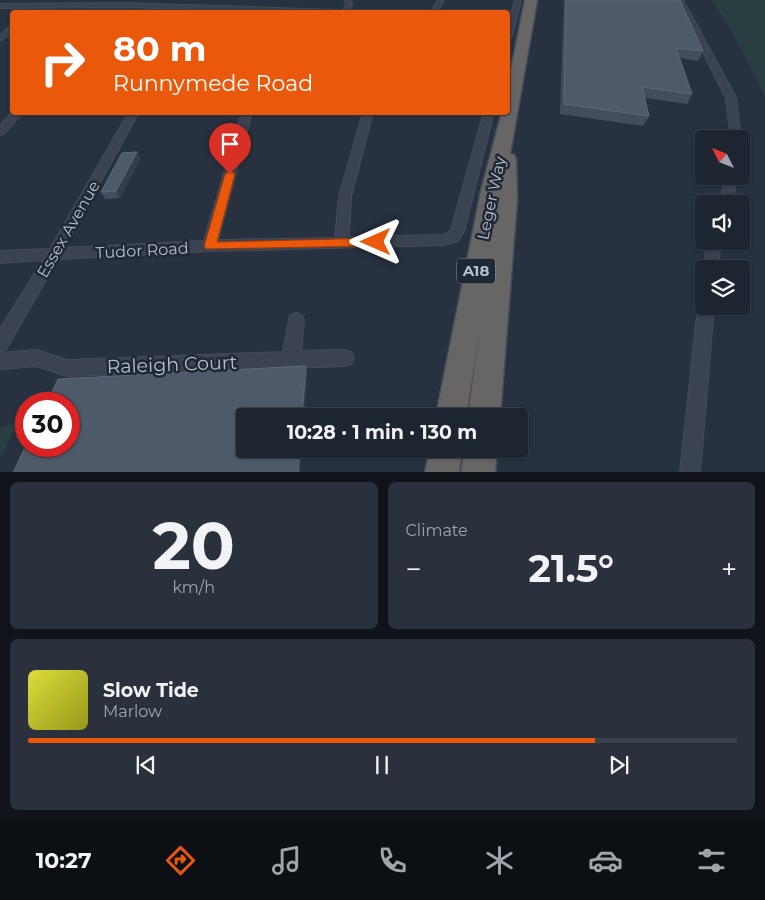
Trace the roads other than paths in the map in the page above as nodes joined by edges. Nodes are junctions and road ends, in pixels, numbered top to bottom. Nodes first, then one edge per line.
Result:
1 (53, 0) edge
2 (518, 0) edge
3 (531, 0) edge
4 (680, 0) edge
5 (124, 2) edge
6 (43, 5) junction
7 (0, 6) edge
8 (199, 6) edge
9 (36, 10) edge
10 (260, 10) edge
11 (510, 26) edge
12 (10, 31) edge
13 (0, 39) edge
14 (510, 112) edge
15 (15, 115) edge
16 (132, 115) edge
17 (246, 115) edge
18 (367, 115) edge
19 (488, 115) edge
20 (509, 115) edge
21 (507, 128) junction
22 (735, 130) edge
23 (0, 132) edge
24 (342, 242) junction
25 (210, 246) junction
26 (54, 254) junction
27 (0, 257) edge
28 (705, 315) edge
29 (296, 320) dead end
30 (0, 344) edge
31 (345, 358) dead end
32 (292, 360) junction
33 (0, 361) edge
34 (452, 408) edge
35 (485, 408) edge
36 (444, 458) edge
37 (480, 458) edge
38 (442, 472) edge
39 (478, 472) edge
40 (690, 472) edge

1 - 6 street
2 - 11 street
3 - 14 highway, Leger Way / A18
4 - 22 street
5 - 6 street
5 - 8 street
6 - 7 street
6 - 9 street
8 - 10 street
12 - 13 street
15 - 23 street
16 - 26 street, Essex Avenue
17 - 25 street
18 - 24 street
19 - 24 street, Tudor Road
20 - 21 highway, Leger Way / A18
21 - 34 highway, Leger Way / A18
21 - 35 highway, Leger Way / A18
24 - 25 street, Tudor Road
25 - 26 street, Tudor Road
26 - 27 street, Tudor Road
26 - 30 street, Essex Avenue
28 - 40 street
29 - 32 street
31 - 32 street, Raleigh Court
32 - 33 street, Raleigh Court
36 - 38 highway
37 - 39 highway

